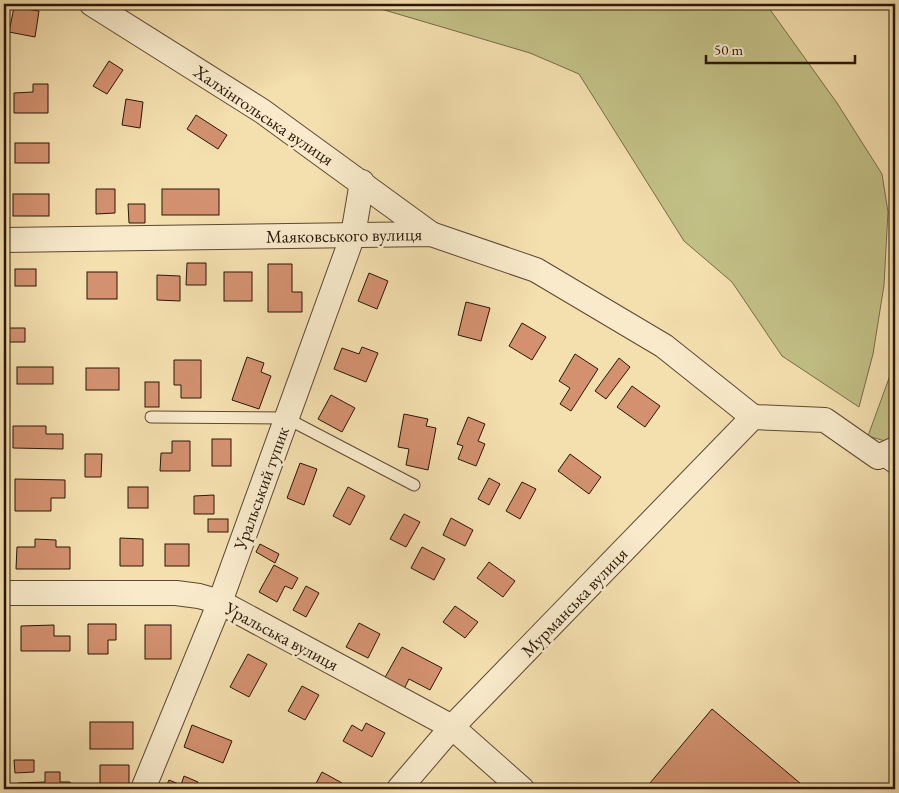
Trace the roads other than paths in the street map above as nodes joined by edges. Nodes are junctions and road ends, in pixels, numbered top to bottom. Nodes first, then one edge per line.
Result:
1 (92, 4) edge
2 (362, 182) junction
3 (431, 234) junction
4 (353, 235) junction
5 (4, 240) edge
6 (151, 417) dead end
7 (753, 417) junction
8 (286, 418) junction
9 (890, 458) edge
10 (414, 485) dead end
11 (4, 593) edge
12 (220, 602) junction
13 (452, 727) junction
14 (143, 789) edge
15 (399, 789) edge
16 (522, 789) edge

1 - 2 street, Халхінгольська вулиця
2 - 3 street, Халхінгольська вулиця
2 - 4 street, Уральський тупик
3 - 4 street, Маяковського вулиця
3 - 7 street, Маяковського вулиця
4 - 5 street, Маяковського вулиця
4 - 8 street, Уральський тупик
6 - 8 lane
7 - 9 street
7 - 13 street, Мурманська вулиця
8 - 10 lane
8 - 12 street, Уральський тупик
11 - 12 street, Уральська вулиця
12 - 13 street, Уральська вулиця
12 - 14 street, Уральський тупик
13 - 15 street, Мурманська вулиця
13 - 16 street, Уральська вулиця

